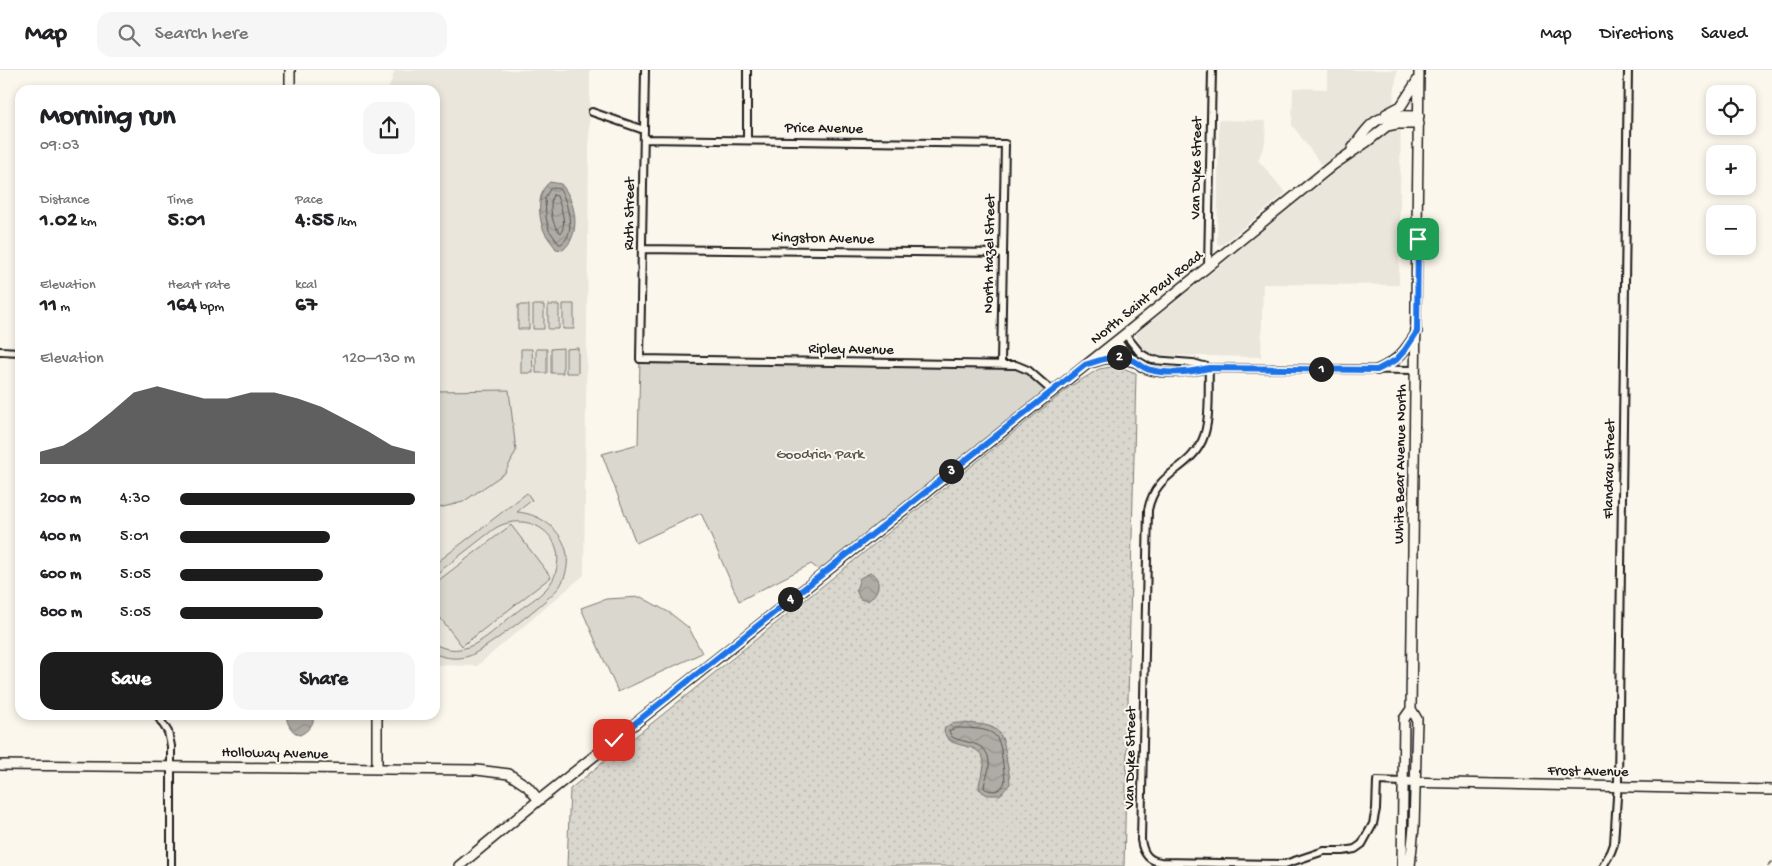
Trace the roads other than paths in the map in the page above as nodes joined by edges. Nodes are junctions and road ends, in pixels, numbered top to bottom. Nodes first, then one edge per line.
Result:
1 (290, 70) edge
2 (645, 70) edge
3 (747, 70) edge
4 (1212, 70) edge
5 (1628, 70) edge
6 (1419, 74) edge
7 (290, 85) edge
8 (592, 112) dead end
9 (1419, 120) junction
10 (1375, 122) junction
11 (644, 130) junction
12 (644, 139) junction
13 (747, 140) junction
14 (1005, 144) joint
15 (1349, 154) junction
16 (642, 249) junction
17 (1003, 254) junction
18 (1208, 266) junction
19 (1417, 332) junction
20 (1125, 334) junction
21 (1117, 340) junction
22 (0, 351) edge
23 (15, 352) edge
24 (640, 359) joint
25 (1136, 362) junction
26 (1001, 364) junction
27 (1085, 365) junction
28 (1209, 368) junction
29 (1377, 370) junction
30 (1416, 370) junction
31 (1052, 391) junction
32 (1411, 708) junction
33 (160, 720) edge
34 (377, 720) edge
35 (0, 764) edge
36 (172, 766) junction
37 (377, 769) junction
38 (1403, 782) junction
39 (1416, 782) junction
40 (1617, 786) junction
41 (1772, 790) edge
42 (539, 800) junction
43 (170, 866) edge
44 (459, 866) edge
45 (1402, 866) edge
46 (1410, 866) edge
47 (1603, 866) edge

1 - 7 street
2 - 11 street, Ruth Street
3 - 13 street
4 - 18 street, Van Dyke Street
5 - 40 street, Flandrau Street
6 - 9 street, White Bear Avenue North
6 - 10 street, North Saint Paul Road
8 - 11 street
9 - 10 street
9 - 15 street, North Saint Paul Road
9 - 19 street, White Bear Avenue North
10 - 15 street, North Saint Paul Road
11 - 12 street, Ruth Street
12 - 13 street, Price Avenue
12 - 16 street, Ruth Street
13 - 14 street, Price Avenue
14 - 17 street, North Hazel Street
15 - 18 street, North Saint Paul Road
16 - 17 street, Kingston Avenue
16 - 24 street, Ruth Street
17 - 26 street, North Hazel Street
18 - 20 street, North Saint Paul Road
19 - 29 street
19 - 30 street, White Bear Avenue North
20 - 21 street, North Saint Paul Road
20 - 28 street
21 - 25 street
21 - 27 street, North Saint Paul Road
22 - 23 street
24 - 26 street, Ripley Avenue
25 - 27 street
25 - 28 street
26 - 31 street, Ripley Avenue
27 - 31 street, North Saint Paul Road
28 - 29 street
28 - 38 street, Van Dyke Street
29 - 30 street
30 - 32 street, White Bear Avenue North
31 - 42 street, North Saint Paul Road
32 - 38 street, White Bear Avenue North
32 - 39 street, White Bear Avenue North
33 - 36 street
34 - 37 street
35 - 36 street, Holloway Avenue
36 - 37 street, Holloway Avenue
36 - 43 street
37 - 42 street, Holloway Avenue
38 - 39 street, Frost Avenue
38 - 45 street, White Bear Avenue North
39 - 40 street, Frost Avenue
39 - 46 street, White Bear Avenue North
40 - 41 street, Frost Avenue
40 - 47 street, Flandrau Street
42 - 44 street, North Saint Paul Road

